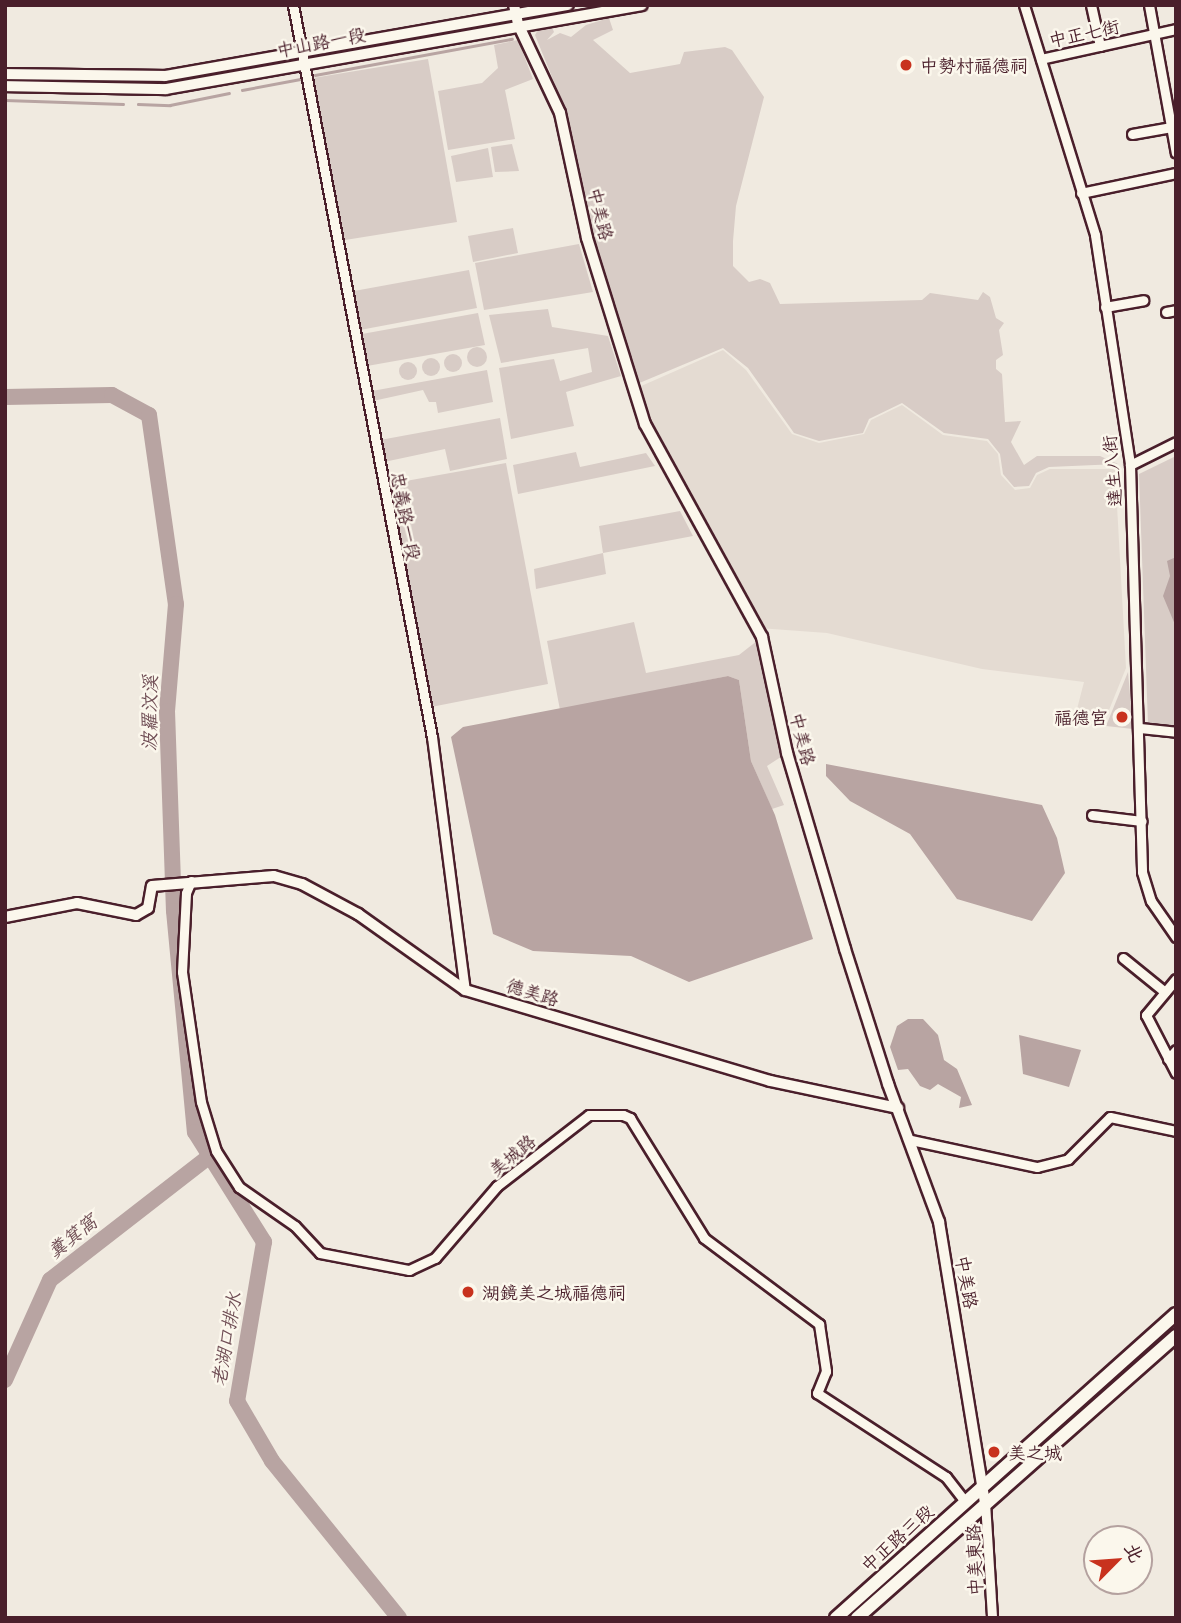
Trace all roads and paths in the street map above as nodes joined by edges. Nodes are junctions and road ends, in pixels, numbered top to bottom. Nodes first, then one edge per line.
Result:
1 (293, 5) edge
2 (568, 5) edge
3 (642, 5) edge
4 (1024, 5) edge
5 (1091, 5) edge
6 (1149, 5) edge
7 (516, 14) edge
8 (1176, 29) edge
9 (1155, 33) junction
10 (1100, 46) junction
11 (302, 49) junction
12 (1041, 59) junction
13 (304, 62) junction
14 (5, 74) edge
15 (5, 86) edge
16 (1171, 127) junction
17 (1132, 134) dead end
18 (1176, 153) edge
19 (1176, 173) edge
20 (1082, 193) junction
21 (1143, 300) dead end
22 (1105, 307) junction
23 (1176, 442) edge
24 (1130, 465) junction
25 (1140, 728) junction
26 (1176, 732) edge
27 (1092, 815) dead end
28 (1142, 821) junction
29 (186, 882) junction
30 (5, 916) edge
31 (1176, 937) edge
32 (1123, 958) dead end
33 (1176, 979) edge
34 (465, 990) junction
35 (1165, 992) junction
36 (1176, 1051) edge
37 (1168, 1059) junction
38 (1176, 1073) edge
39 (898, 1108) junction
40 (1176, 1131) edge
41 (911, 1140) junction
42 (1176, 1314) edge
43 (1176, 1336) edge
44 (982, 1486) junction
45 (965, 1501) junction
46 (985, 1502) junction
47 (836, 1618) edge
48 (857, 1618) edge
49 (992, 1618) edge

1 - 11 street, 忠義路一段
2 - 7 street, 中山路一段
3 - 7 street, 中山路一段
4 - 12 street, 達生八街
5 - 10 street
6 - 9 street
7 - 11 street, 中山路一段
7 - 13 street, 中山路一段
7 - 39 street, 中美路
8 - 9 street, 中正七街
9 - 10 street, 中正七街
9 - 16 street
10 - 12 street, 中正七街
11 - 13 street, 忠義路一段
11 - 14 street, 中山路一段
12 - 20 street, 達生八街
13 - 15 street, 中山路一段
13 - 34 street, 忠義路一段
16 - 17 street
16 - 18 street
19 - 20 street
20 - 22 street, 達生八街
21 - 22 street
22 - 24 street, 達生八街
23 - 24 street
24 - 25 street, 達生八街
25 - 26 street
25 - 28 street, 達生八街
27 - 28 street
28 - 31 street, 達生八街
29 - 30 street, 德美路
29 - 34 street, 德美路
29 - 45 street, 美城路
32 - 35 street
33 - 35 street
34 - 39 street, 德美路
35 - 37 street
36 - 37 street
37 - 38 street
39 - 41 street, 中美路
40 - 41 street
41 - 44 street, 中美路
42 - 44 main road, 中正路三段
43 - 46 main road
44 - 45 main road, 中正路三段
44 - 46 street, 中美路
45 - 47 main road, 中正路三段
46 - 48 main road
46 - 49 street, 中美東路

